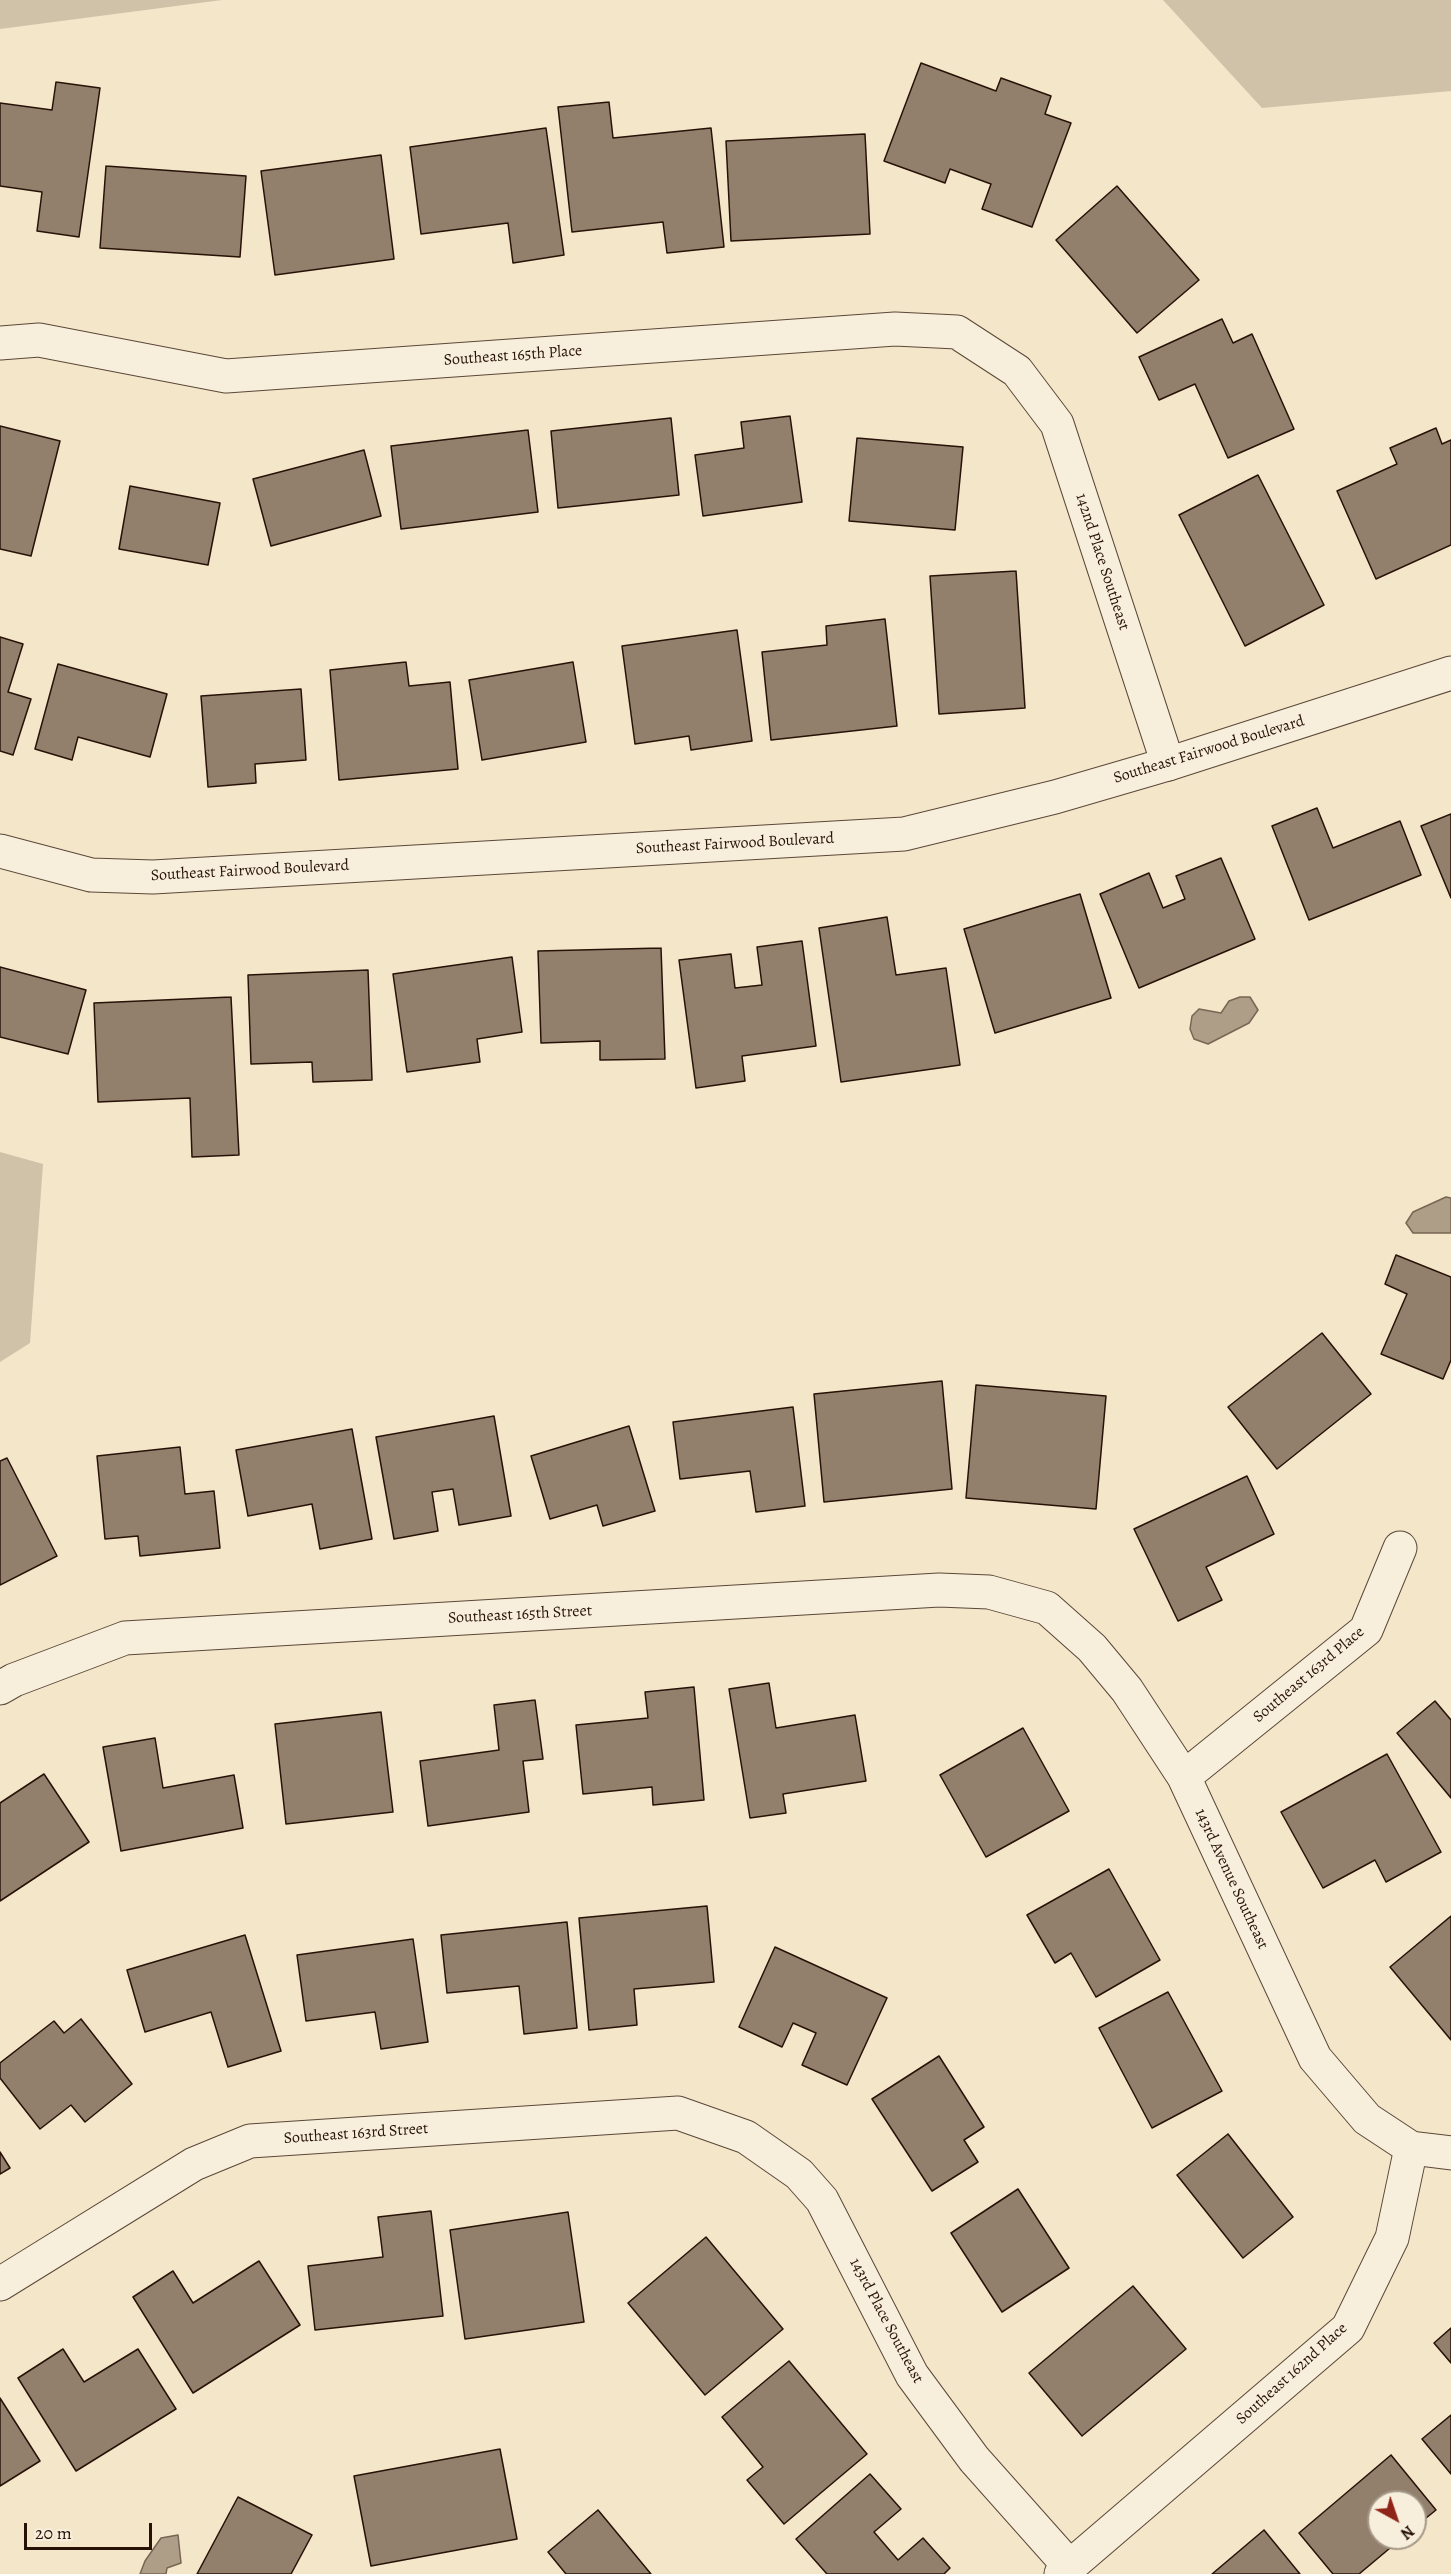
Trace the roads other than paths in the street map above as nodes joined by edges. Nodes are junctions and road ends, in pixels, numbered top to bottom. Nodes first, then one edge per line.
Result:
1 (0, 343) edge
2 (1017, 371) joint
3 (1451, 673) edge
4 (1168, 764) junction
5 (0, 851) edge
6 (1400, 1548) dead end
7 (1047, 1608) joint
8 (0, 1688) edge
9 (1184, 1777) junction
10 (746, 2137) joint
11 (1411, 2148) junction
12 (1451, 2153) edge
13 (0, 2284) edge
14 (1065, 2570) edge

1 - 2 street, Southeast 165th Place
2 - 4 street, 142nd Place Southeast
3 - 4 street, Southeast Fairwood Boulevard
4 - 5 street, Southeast Fairwood Boulevard
6 - 9 street, Southeast 163rd Place
7 - 8 street, Southeast 165th Street
7 - 9 street, 143rd Avenue Southeast
9 - 11 street, 143rd Avenue Southeast
10 - 13 street, Southeast 163rd Street
10 - 14 street, 143rd Place Southeast
11 - 12 street
11 - 14 street, Southeast 162nd Place

